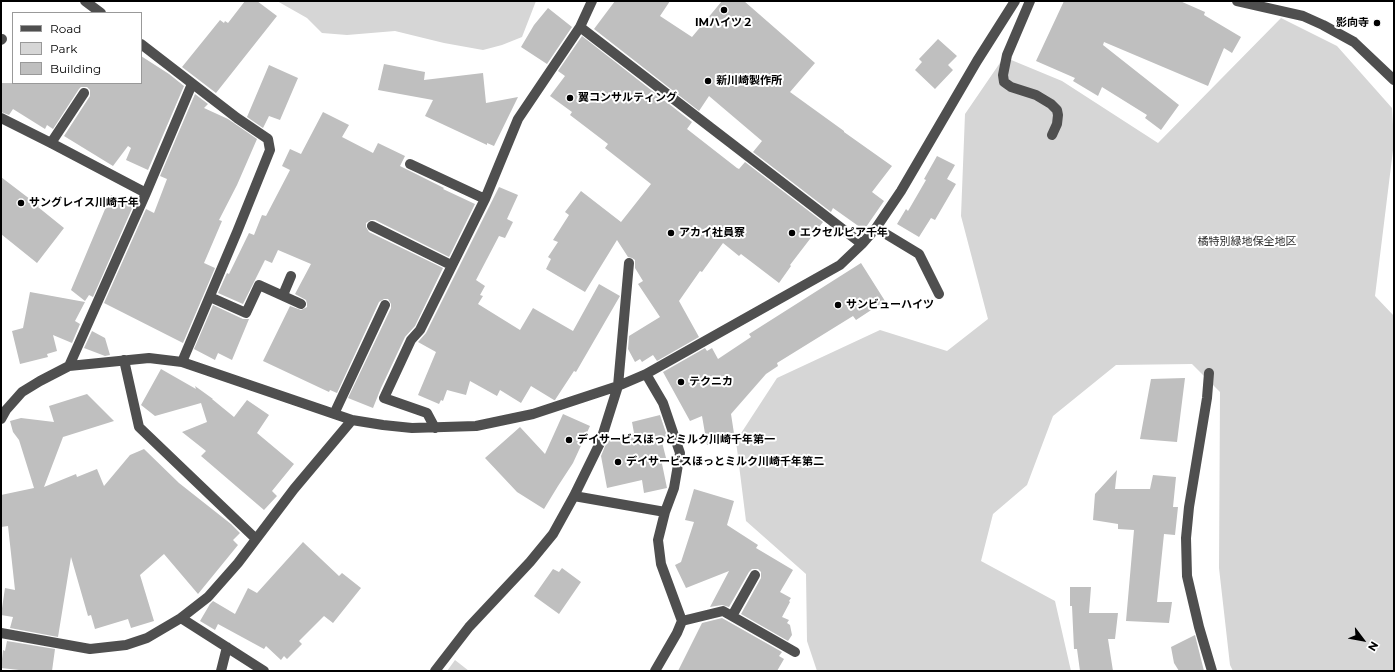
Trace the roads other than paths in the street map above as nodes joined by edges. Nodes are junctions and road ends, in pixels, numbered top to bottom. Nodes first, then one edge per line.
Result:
1 (85, 1) edge
2 (592, 1) edge
3 (1015, 1) edge
4 (1030, 1) edge
5 (1237, 1) edge
6 (99, 12) edge
7 (580, 27) junction
8 (142, 45) edge
9 (1394, 80) edge
10 (192, 84) junction
11 (84, 93) dead end
12 (1, 118) edge
13 (1052, 135) dead end
14 (51, 143) junction
15 (410, 164) dead end
16 (146, 193) junction
17 (485, 199) junction
18 (372, 226) dead end
19 (876, 228) junction
20 (862, 244) junction
21 (629, 263) dead end
22 (451, 266) junction
23 (292, 276) dead end
24 (939, 294) dead end
25 (283, 295) junction
26 (210, 297) junction
27 (301, 304) dead end
28 (385, 305) dead end
29 (124, 360) junction
30 (182, 362) junction
31 (69, 366) junction
32 (1209, 373) dead end
33 (646, 374) junction
34 (618, 386) junction
35 (334, 414) junction
36 (1, 419) edge
37 (352, 420) junction
38 (435, 428) junction
39 (574, 496) junction
40 (665, 512) junction
41 (256, 539) junction
42 (755, 575) dead end
43 (732, 616) junction
44 (181, 618) junction
45 (682, 621) junction
46 (1, 632) edge
47 (227, 647) junction
48 (794, 652) dead end
49 (221, 671) edge
50 (264, 671) edge
51 (435, 671) edge
52 (656, 671) edge
53 (1212, 671) edge

1 - 6 street
2 - 7 street
3 - 19 street
4 - 13 street
5 - 9 street
7 - 17 street
7 - 20 street
8 - 10 street
10 - 16 street
10 - 26 street
11 - 14 street
12 - 14 street
14 - 16 street
15 - 17 street
16 - 31 street
17 - 22 street
18 - 22 street
19 - 20 street
19 - 24 street
20 - 33 street
21 - 34 street
22 - 38 street
23 - 25 street
25 - 26 street
25 - 27 street
26 - 30 street
28 - 35 street
29 - 30 street
29 - 31 street
29 - 41 street
30 - 35 street
31 - 36 street
32 - 53 street
33 - 34 street
33 - 40 street
34 - 38 street
34 - 39 street
35 - 37 street
37 - 38 street
37 - 41 street
39 - 40 street
39 - 51 street
40 - 45 street
41 - 44 street
42 - 43 street
43 - 45 street
43 - 48 street
44 - 46 street
44 - 47 street
45 - 52 street
47 - 49 street
47 - 50 street

